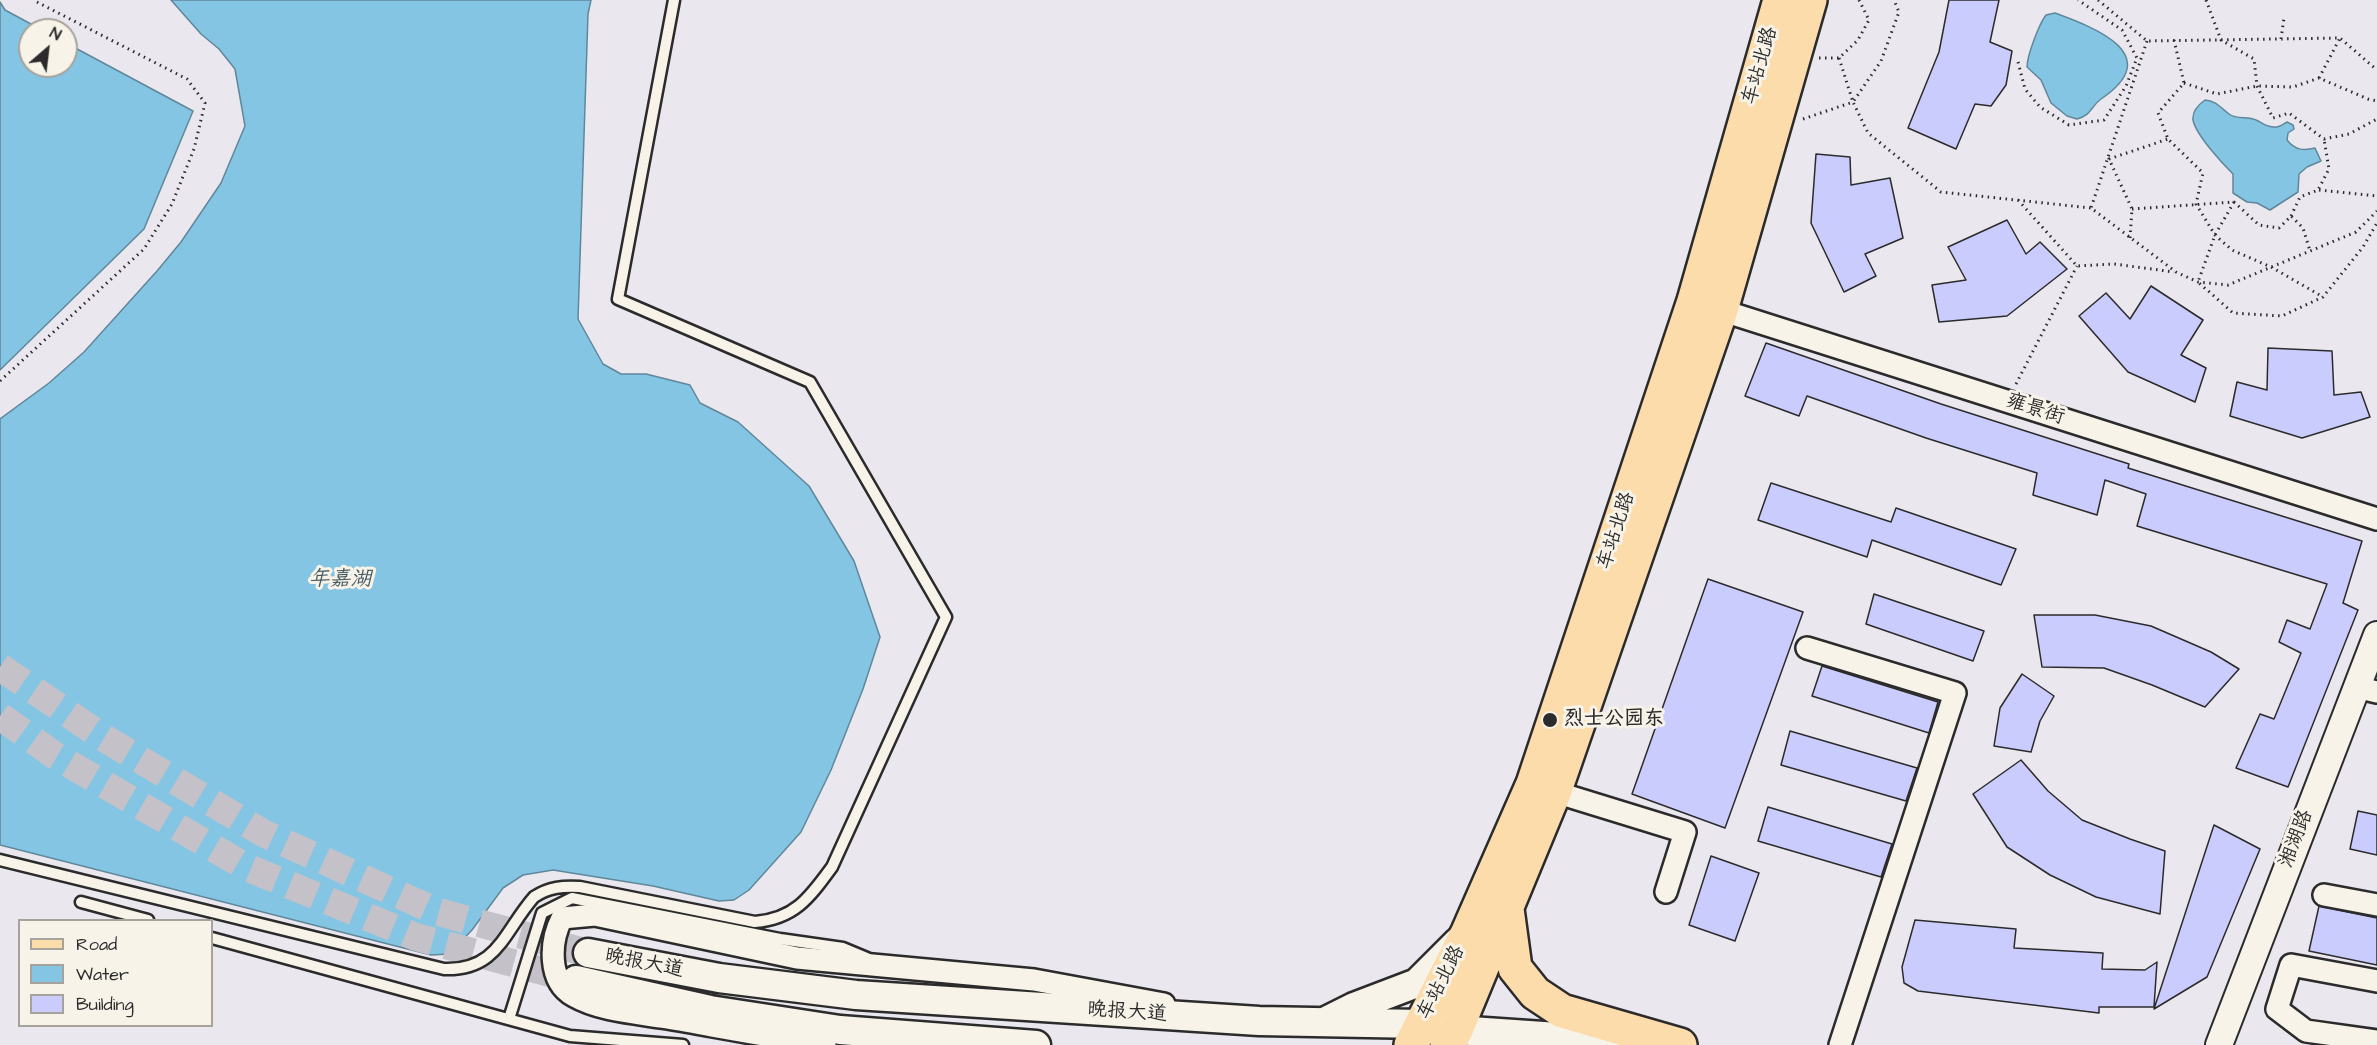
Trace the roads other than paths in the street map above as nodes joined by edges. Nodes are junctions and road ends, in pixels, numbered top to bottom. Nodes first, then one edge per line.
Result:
1 (674, 0) edge
2 (1780, 0) edge
3 (1810, 0) edge
4 (1707, 306) junction
5 (2377, 519) edge
6 (2377, 634) edge
7 (1808, 648) dead end
8 (2366, 689) edge
9 (1544, 789) junction
10 (0, 860) edge
11 (1666, 892) dead end
12 (2324, 895) dead end
13 (81, 902) dead end
14 (2377, 905) edge
15 (1507, 908) junction
16 (141, 919) edge
17 (1468, 932) junction
18 (213, 938) edge
19 (588, 953) tunnel mouth
20 (887, 967) junction
21 (576, 980) tunnel mouth
22 (2377, 981) edge
23 (509, 1019) junction
24 (1259, 1021) junction
25 (1321, 1023) junction
26 (1417, 1035) edge
27 (1452, 1038) edge
28 (2377, 1041) edge
29 (683, 1045) edge
30 (825, 1045) edge
31 (1036, 1045) edge
32 (1668, 1045) edge
33 (1680, 1045) edge
34 (1840, 1045) edge
35 (2219, 1045) edge

1 - 10 lane
2 - 4 main road, 车站北路
3 - 4 main road, 车站北路
4 - 5 street, 雍景街
4 - 9 main road, 车站北路
6 - 8 street, 湘湖路
7 - 34 street
8 - 35 street, 湘湖路
9 - 11 street
9 - 15 main road, 车站北路
9 - 17 main road, 车站北路
12 - 14 street
13 - 16 lane
15 - 27 main road, 车站北路
15 - 33 main road
17 - 25 main road
17 - 26 main road, 车站北路
18 - 23 lane
19 - 24 main road, 晚报大道
20 - 23 lane
20 - 24 street
20 - 30 street
21 - 31 main road, 晚报大道
22 - 28 street
23 - 29 lane
24 - 25 main road, 晚报大道
25 - 26 main road, 晚报大道
26 - 27 main road, 晚报大道
27 - 32 main road, 晚报大道

